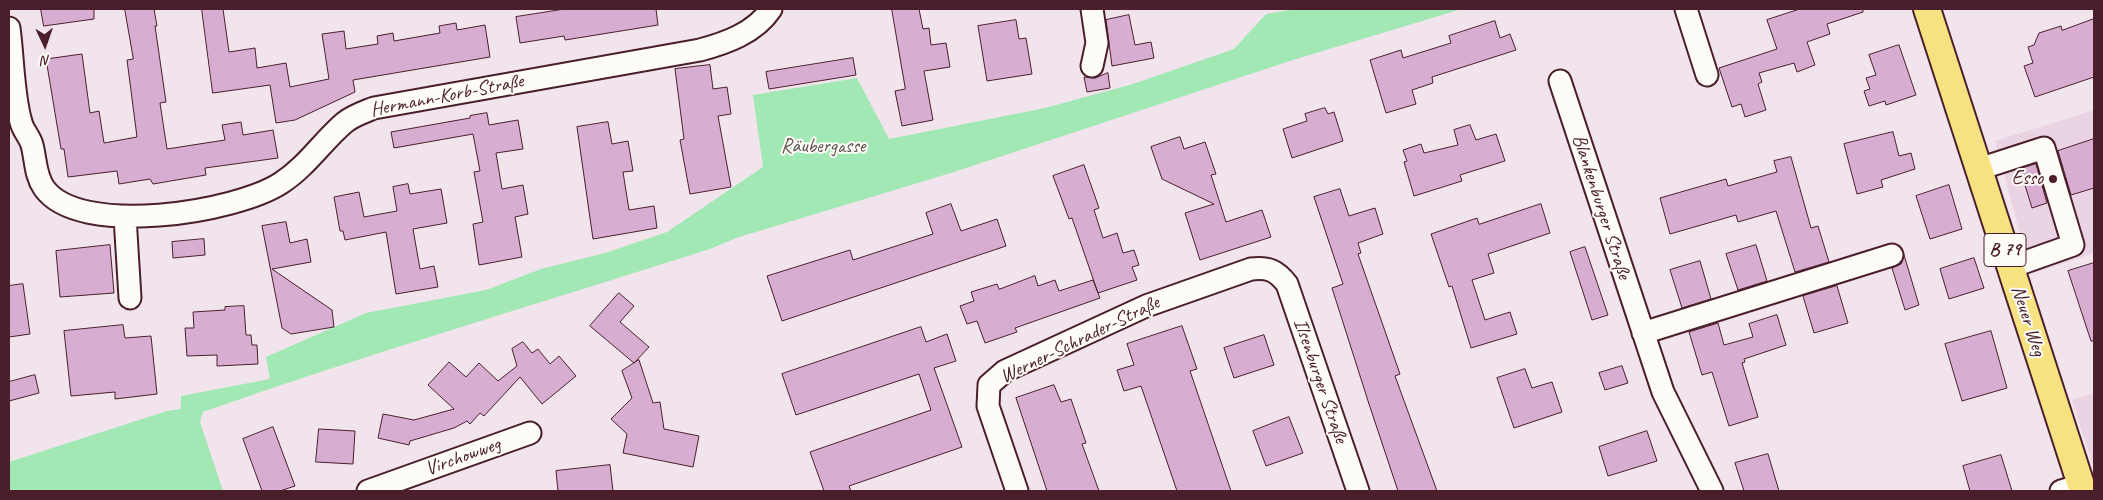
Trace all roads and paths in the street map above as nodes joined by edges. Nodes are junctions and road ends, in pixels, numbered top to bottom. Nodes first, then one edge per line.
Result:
1 (770, 9) edge
2 (1092, 9) edge
3 (1686, 9) edge
4 (1928, 9) edge
5 (9, 28) edge
6 (1092, 66) dead end
7 (1707, 75) dead end
8 (1560, 81) dead end
9 (17, 137) edge
10 (1979, 169) junction
11 (125, 217) junction
12 (1892, 255) dead end
13 (2011, 267) junction
14 (1278, 272) joint
15 (130, 298) dead end
16 (1642, 333) junction
17 (530, 433) dead end
18 (2075, 489) edge
19 (368, 491) edge
20 (1018, 491) edge
21 (1358, 491) edge
22 (1712, 491) edge

1 - 11 street, Hermann-Korb-Straße
2 - 6 street
3 - 7 street
4 - 10 main road, Neuer Weg / B 79
5 - 9 street, Hermann-Korb-Straße
8 - 16 street, Blankenburger Straße
9 - 11 street, Hermann-Korb-Straße
10 - 13 main road, Neuer Weg / B 79
10 - 13 street
11 - 15 street
12 - 16 street
13 - 18 main road, Neuer Weg / B 79
14 - 20 street, Werner-Schrader-Straße
14 - 21 street, Ilsenburger Straße
16 - 22 street, Blankenburger Straße
17 - 19 street, Virchowweg

